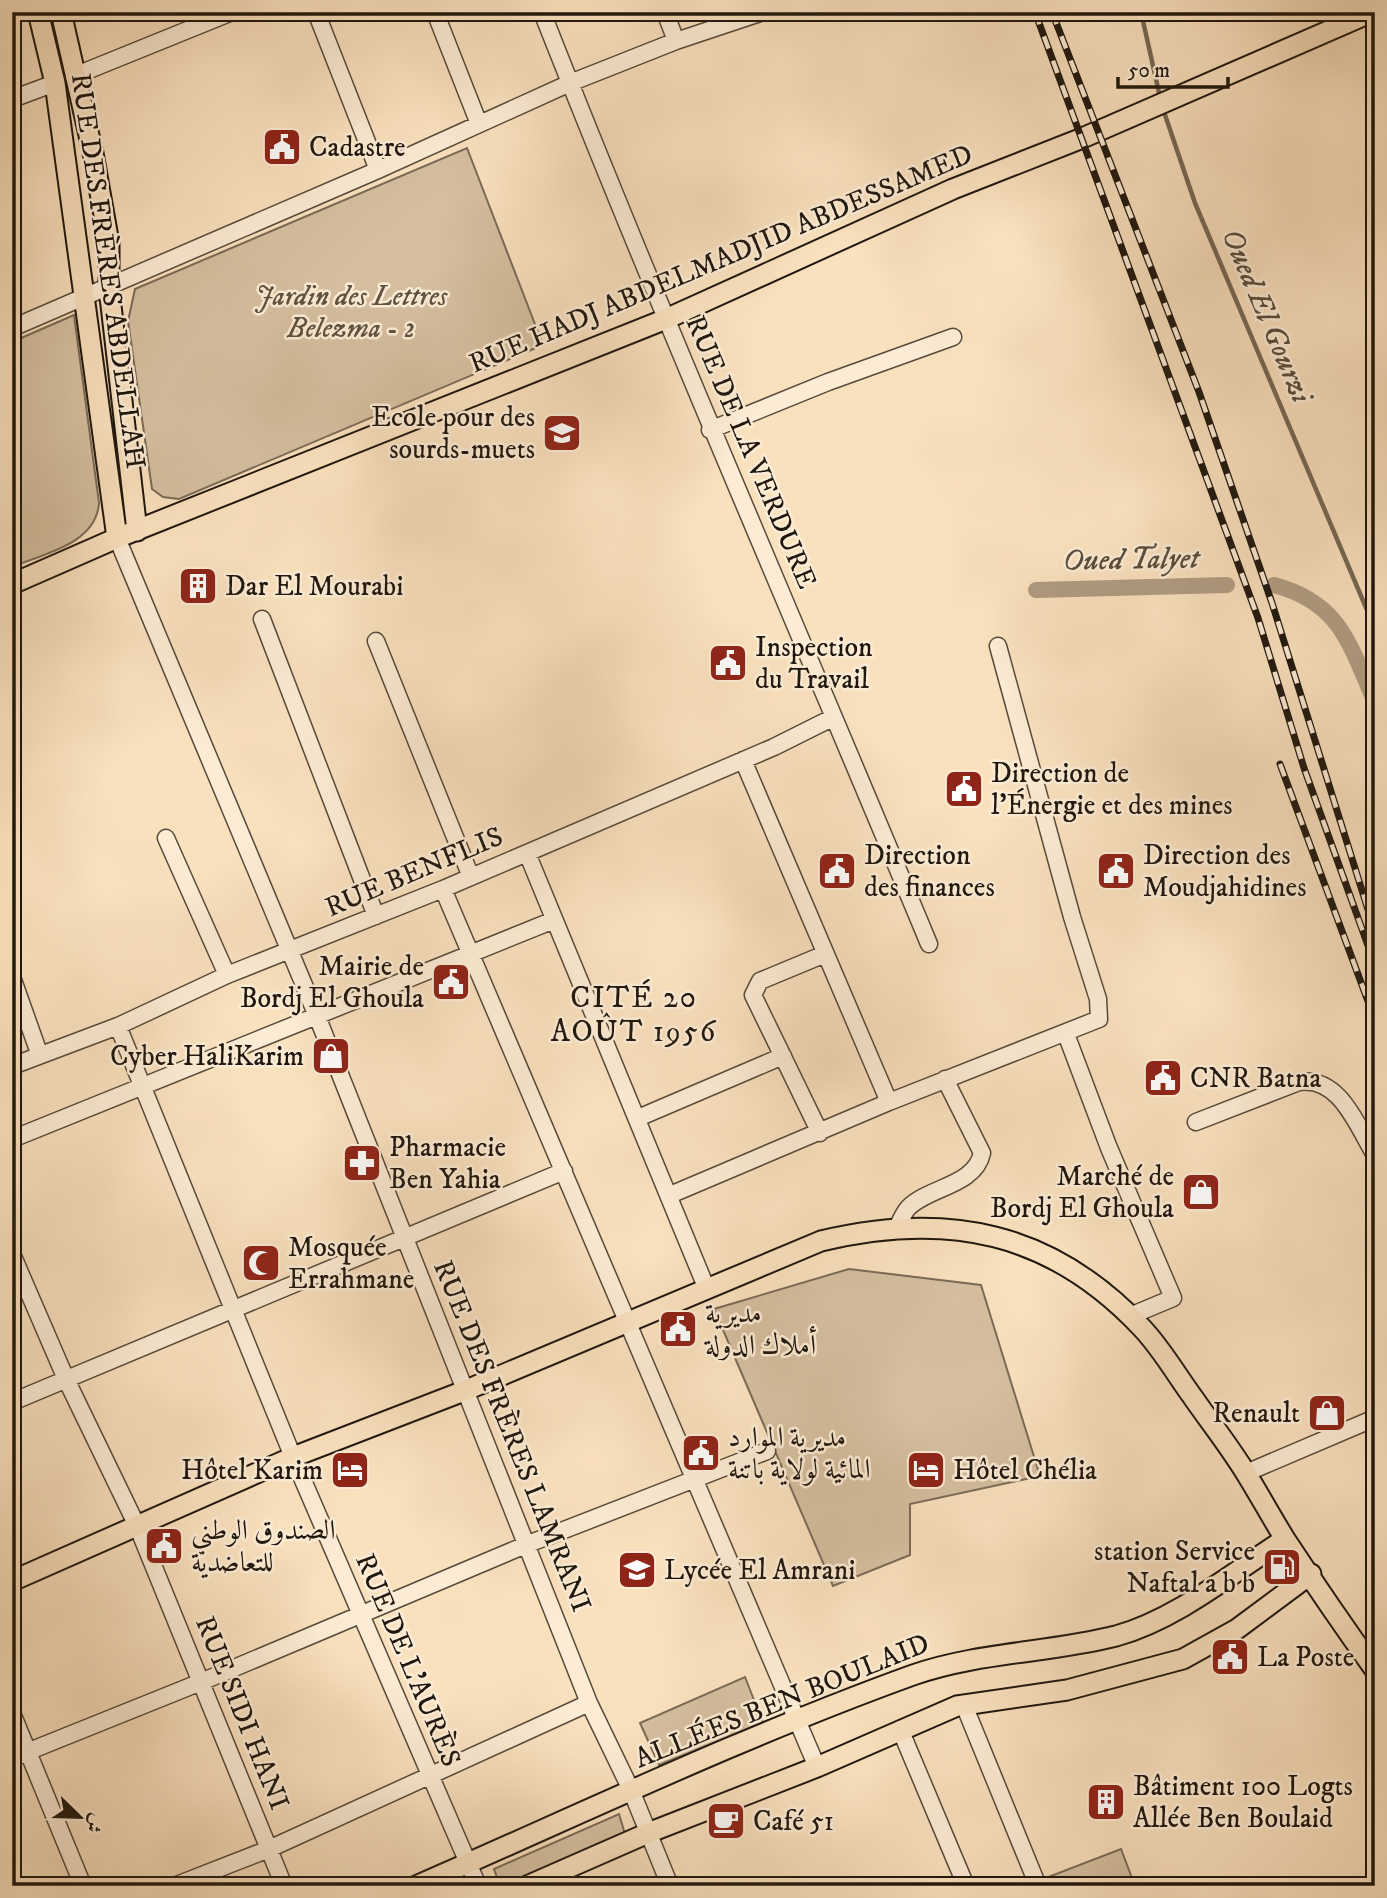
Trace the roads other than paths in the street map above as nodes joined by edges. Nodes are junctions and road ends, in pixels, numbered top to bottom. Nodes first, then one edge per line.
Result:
1 (38, 12) edge
2 (61, 12) edge
3 (232, 12) edge
4 (316, 12) edge
5 (435, 12) edge
6 (542, 12) edge
7 (665, 12) edge
8 (763, 12) edge
9 (1372, 12) edge
10 (676, 41) junction
11 (65, 80) junction
12 (570, 83) junction
13 (12, 99) edge
14 (479, 124) junction
15 (378, 170) junction
16 (109, 288) junction
17 (85, 297) junction
18 (666, 319) junction
19 (12, 328) edge
20 (953, 337) dead end
21 (710, 430) junction
22 (137, 531) junction
23 (117, 538) junction
24 (12, 584) edge
25 (262, 619) dead end
26 (376, 641) dead end
27 (998, 646) dead end
28 (832, 718) junction
29 (743, 760) junction
30 (166, 838) dead end
31 (527, 853) junction
32 (471, 877) junction
33 (443, 889) junction
34 (376, 916) junction
35 (555, 920) junction
36 (929, 944) dead end
37 (290, 953) junction
38 (470, 954) junction
39 (825, 954) junction
40 (227, 975) junction
41 (12, 977) edge
42 (317, 1016) junction
43 (118, 1026) junction
44 (1066, 1034) junction
45 (39, 1054) junction
46 (783, 1056) junction
47 (12, 1066) edge
48 (945, 1079) junction
49 (142, 1088) junction
50 (889, 1102) junction
51 (638, 1118) junction
52 (1196, 1122) dead end
53 (820, 1133) junction
54 (12, 1139) edge
55 (1375, 1155) edge
56 (564, 1171) junction
57 (670, 1195) junction
58 (897, 1228) junction
59 (404, 1236) junction
60 (12, 1254) edge
61 (706, 1287) junction
62 (232, 1309) junction
63 (1130, 1316) junction
64 (625, 1321) junction
65 (66, 1380) junction
66 (464, 1391) junction
67 (12, 1402) edge
68 (1375, 1418) edge
69 (767, 1451) dead end
70 (293, 1457) junction
71 (1246, 1473) junction
72 (692, 1481) junction
73 (138, 1528) junction
74 (1285, 1539) junction
75 (528, 1544) junction
76 (1311, 1574) junction
77 (12, 1581) edge
78 (360, 1615) junction
79 (1375, 1670) edge
80 (201, 1682) junction
81 (589, 1703) junction
82 (964, 1705) junction
83 (12, 1713) edge
84 (797, 1720) junction
85 (900, 1729) junction
86 (20, 1755) edge
87 (817, 1767) junction
88 (430, 1777) junction
89 (631, 1790) junction
90 (648, 1832) junction
91 (269, 1849) junction
92 (468, 1863) junction
93 (83, 1886) edge
94 (174, 1886) edge
95 (284, 1886) edge
96 (416, 1886) edge
97 (478, 1886) edge
98 (527, 1886) edge
99 (670, 1886) edge
100 (966, 1886) edge
101 (1038, 1886) edge

1 - 11 main road, RUE DES FRÈRES ABDELLAH
2 - 11 main road, RUE DES FRÈRES ABDELLAH
3 - 11 street
4 - 15 street
5 - 14 street
6 - 12 street, RUE DE LA VERDURE
7 - 10 street
8 - 10 street
9 - 18 main road, RUE HADJ ABDELMADJID ABDESSAMED
10 - 12 street
11 - 13 street
11 - 16 main road, RUE DES FRÈRES ABDELLAH
11 - 17 main road, RUE DES FRÈRES ABDELLAH
12 - 14 street
12 - 18 street, RUE DE LA VERDURE
14 - 15 street
15 - 16 street
16 - 17 street
16 - 22 main road, RUE DES FRÈRES ABDELLAH
17 - 19 street
17 - 23 main road, RUE DES FRÈRES ABDELLAH
18 - 21 street, RUE DE LA VERDURE
18 - 22 main road, RUE HADJ ABDELMADJID ABDESSAMED
20 - 21 street
21 - 28 street, RUE DE LA VERDURE
22 - 23 main road, RUE HADJ ABDELMADJID ABDESSAMED
23 - 24 main road, RUE HADJ ABDELMADJID ABDESSAMED
23 - 37 street, RUE DES FRÈRES LAMRANI
25 - 34 street
26 - 32 street
27 - 44 street
28 - 29 street, RUE BENFLIS
28 - 36 street, RUE DE LA VERDURE
29 - 31 street, RUE BENFLIS
29 - 39 street
30 - 40 street
31 - 32 street, RUE BENFLIS
31 - 35 street
32 - 33 street, RUE BENFLIS
33 - 34 street, RUE BENFLIS
33 - 38 street
34 - 37 street, RUE BENFLIS
35 - 38 street
35 - 51 street
37 - 40 street, RUE BENFLIS
37 - 42 street, RUE DES FRÈRES LAMRANI
38 - 42 street
38 - 56 street
39 - 46 street
39 - 50 street
40 - 43 street, RUE BENFLIS
41 - 45 street
42 - 49 street
42 - 59 street, RUE DES FRÈRES LAMRANI
43 - 45 street, RUE BENFLIS
43 - 49 street, RUE DE L'AURÈS
44 - 48 street
44 - 63 street
45 - 47 street, RUE BENFLIS
46 - 51 street
46 - 53 street
48 - 50 street
48 - 58 street
49 - 54 street
49 - 62 street, RUE DE L'AURÈS
50 - 53 street
51 - 57 street
52 - 55 street
53 - 57 street
56 - 59 street
56 - 64 street
57 - 61 street
58 - 61 main road
58 - 63 main road
59 - 62 street
59 - 66 street, RUE DES FRÈRES LAMRANI
60 - 65 street, RUE SIDI HANI
61 - 64 main road
62 - 65 street
62 - 70 street, RUE DE L'AURÈS
63 - 71 main road
64 - 66 main road
64 - 72 street
65 - 67 street
65 - 73 street, RUE SIDI HANI
66 - 70 main road
66 - 75 street, RUE DES FRÈRES LAMRANI
68 - 71 street
69 - 72 street
70 - 73 main road
70 - 78 street, RUE DE L'AURÈS
71 - 74 main road
72 - 75 street
72 - 84 street
73 - 77 main road
73 - 80 street, RUE SIDI HANI
74 - 76 main road
74 - 84 main road, ALLÉES BEN BOULAID
75 - 78 street
75 - 81 street, RUE DES FRÈRES LAMRANI
76 - 79 main road
76 - 82 main road
78 - 80 street
78 - 88 street, RUE DE L'AURÈS
80 - 86 street
80 - 91 street, RUE SIDI HANI
81 - 88 street
81 - 89 street, RUE DES FRÈRES LAMRANI
82 - 85 main road
82 - 101 street
83 - 86 street
84 - 87 street
84 - 89 main road, ALLÉES BEN BOULAID
85 - 87 main road
85 - 100 street
86 - 93 street
87 - 90 main road
88 - 91 street
88 - 92 street, RUE DE L'AURÈS
89 - 90 street, RUE DES FRÈRES LAMRANI
89 - 92 main road, ALLÉES BEN BOULAID
90 - 98 main road
90 - 99 street, RUE DES FRÈRES LAMRANI
91 - 94 street
91 - 95 street, RUE SIDI HANI
92 - 96 main road, ALLÉES BEN BOULAID
92 - 97 street, RUE DE L'AURÈS

